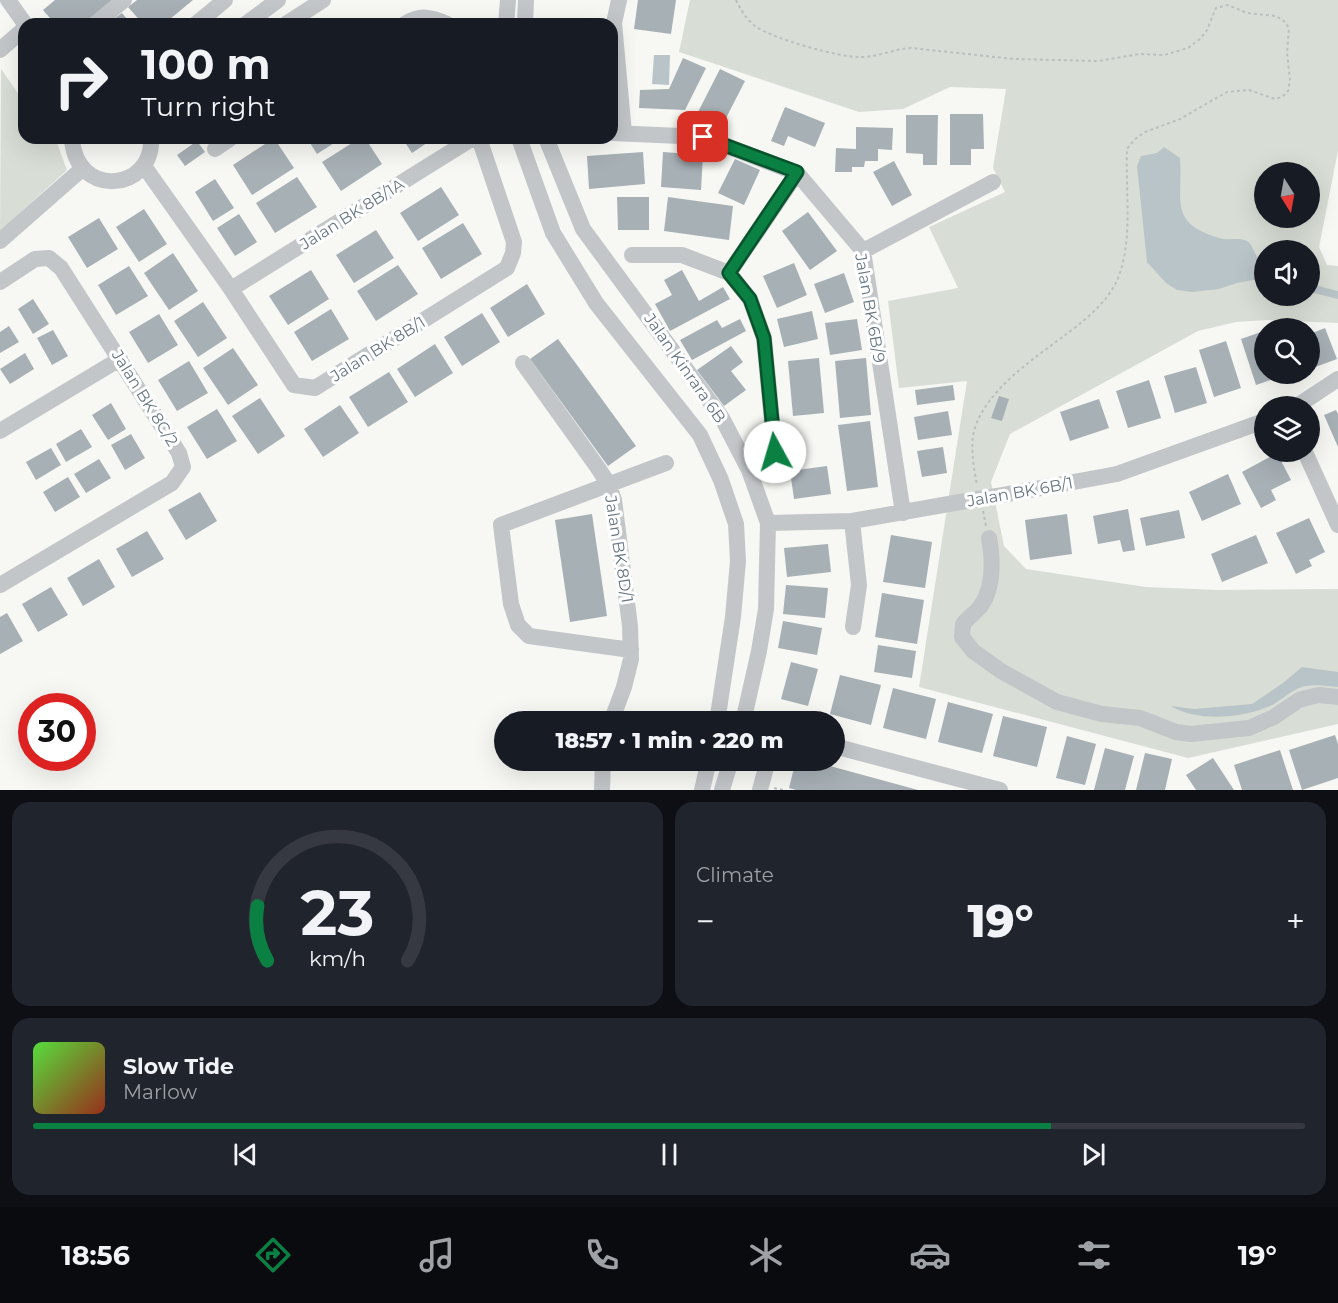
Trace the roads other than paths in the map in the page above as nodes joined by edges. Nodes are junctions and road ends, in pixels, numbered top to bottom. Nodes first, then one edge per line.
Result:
1 (8, 0) edge
2 (124, 0) edge
3 (225, 0) edge
4 (278, 0) edge
5 (323, 0) edge
6 (508, 0) edge
7 (526, 0) edge
8 (619, 0) edge
9 (21, 18) edge
10 (102, 18) edge
11 (203, 18) edge
12 (254, 18) edge
13 (295, 18) edge
14 (506, 18) edge
15 (525, 18) edge
16 (615, 18) edge
17 (18, 34) edge
18 (0, 50) edge
19 (618, 133) edge
20 (72, 144) edge
21 (151, 144) edge
22 (222, 144) edge
23 (463, 144) edge
24 (481, 144) edge
25 (521, 144) edge
26 (548, 144) edge
27 (214, 149) dead end
28 (144, 166) junction
29 (82, 169) junction
30 (797, 172) junction
31 (993, 182) dead end
32 (0, 241) edge
33 (863, 251) junction
34 (632, 255) dead end
35 (729, 273) junction
36 (0, 282) edge
37 (231, 289) junction
38 (120, 359) junction
39 (523, 363) dead end
40 (1338, 379) edge
41 (1312, 396) edge
42 (1254, 425) edge
43 (0, 431) edge
44 (775, 452) dead end
45 (1310, 462) edge
46 (666, 463) dead end
47 (608, 485) junction
48 (903, 513) junction
49 (852, 521) junction
50 (768, 523) junction
51 (1338, 525) edge
52 (989, 538) road end
53 (0, 585) edge
54 (853, 627) dead end
55 (631, 650) junction
56 (1338, 697) edge
57 (615, 711) edge
58 (719, 711) edge
59 (745, 711) edge
60 (845, 749) edge
61 (603, 771) edge
62 (706, 771) edge
63 (728, 771) edge
64 (765, 771) edge
65 (602, 790) edge
66 (702, 790) edge
67 (722, 790) edge
68 (760, 790) edge
69 (1000, 790) edge

1 - 9 street
2 - 10 street
3 - 11 street
4 - 12 street
5 - 13 street
6 - 14 street
7 - 15 street
8 - 16 street
17 - 18 street
19 - 30 street, Jalan BK 6B/9
20 - 29 street
21 - 28 street
22 - 27 street
23 - 37 street, Jalan BK 8B/1A
24 - 37 street, Jalan BK 8B/1
25 - 58 street, Jalan Kinrara 6B
26 - 50 street, Jalan Kinrara 6B
28 - 29 street
28 - 37 street, Jalan BK 8B/1
29 - 32 street
30 - 33 street, Jalan BK 6B/9
30 - 35 street
31 - 33 street
33 - 48 street, Jalan BK 6B/9
34 - 35 street
35 - 44 street
36 - 38 street, Jalan BK 8C/2
38 - 43 street
38 - 53 street, Jalan BK 8C/2
39 - 47 street, Jalan BK 8D/1
40 - 41 street
42 - 48 street, Jalan BK 6B/1, bridge
45 - 51 street
46 - 47 street
47 - 55 street, Jalan BK 8D/1
47 - 55 street
48 - 49 street, Jalan BK 6B/1
49 - 50 street, Jalan BK 6B/1
49 - 54 street
50 - 59 street, Jalan Kinrara 6B
52 - 56 street
55 - 57 street, Jalan BK 8D/1
60 - 69 street
61 - 65 street
62 - 66 street
63 - 67 street
64 - 68 street

